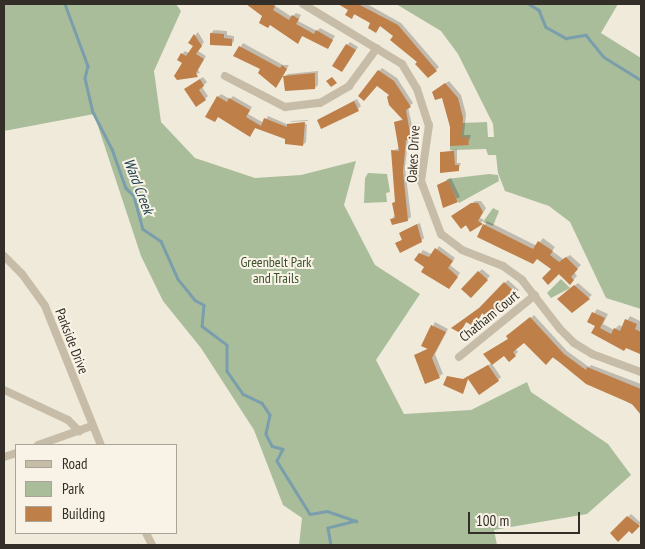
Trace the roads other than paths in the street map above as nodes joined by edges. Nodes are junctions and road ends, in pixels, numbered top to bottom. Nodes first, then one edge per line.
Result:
1 (303, 4) edge
2 (377, 48) junction
3 (225, 76) dead end
4 (4, 256) edge
5 (535, 295) junction
6 (459, 356) dead end
7 (641, 372) edge
8 (4, 390) edge
9 (92, 426) junction
10 (79, 431) junction
11 (41, 444) edge
12 (101, 444) edge

1 - 2 street, Oakes Drive
2 - 3 street
2 - 5 street, Oakes Drive
4 - 9 street, Parkside Drive
5 - 6 street, Chatham Court
5 - 7 street, Oakes Drive
8 - 10 street
9 - 10 street
9 - 12 street, Parkside Drive
10 - 11 street

